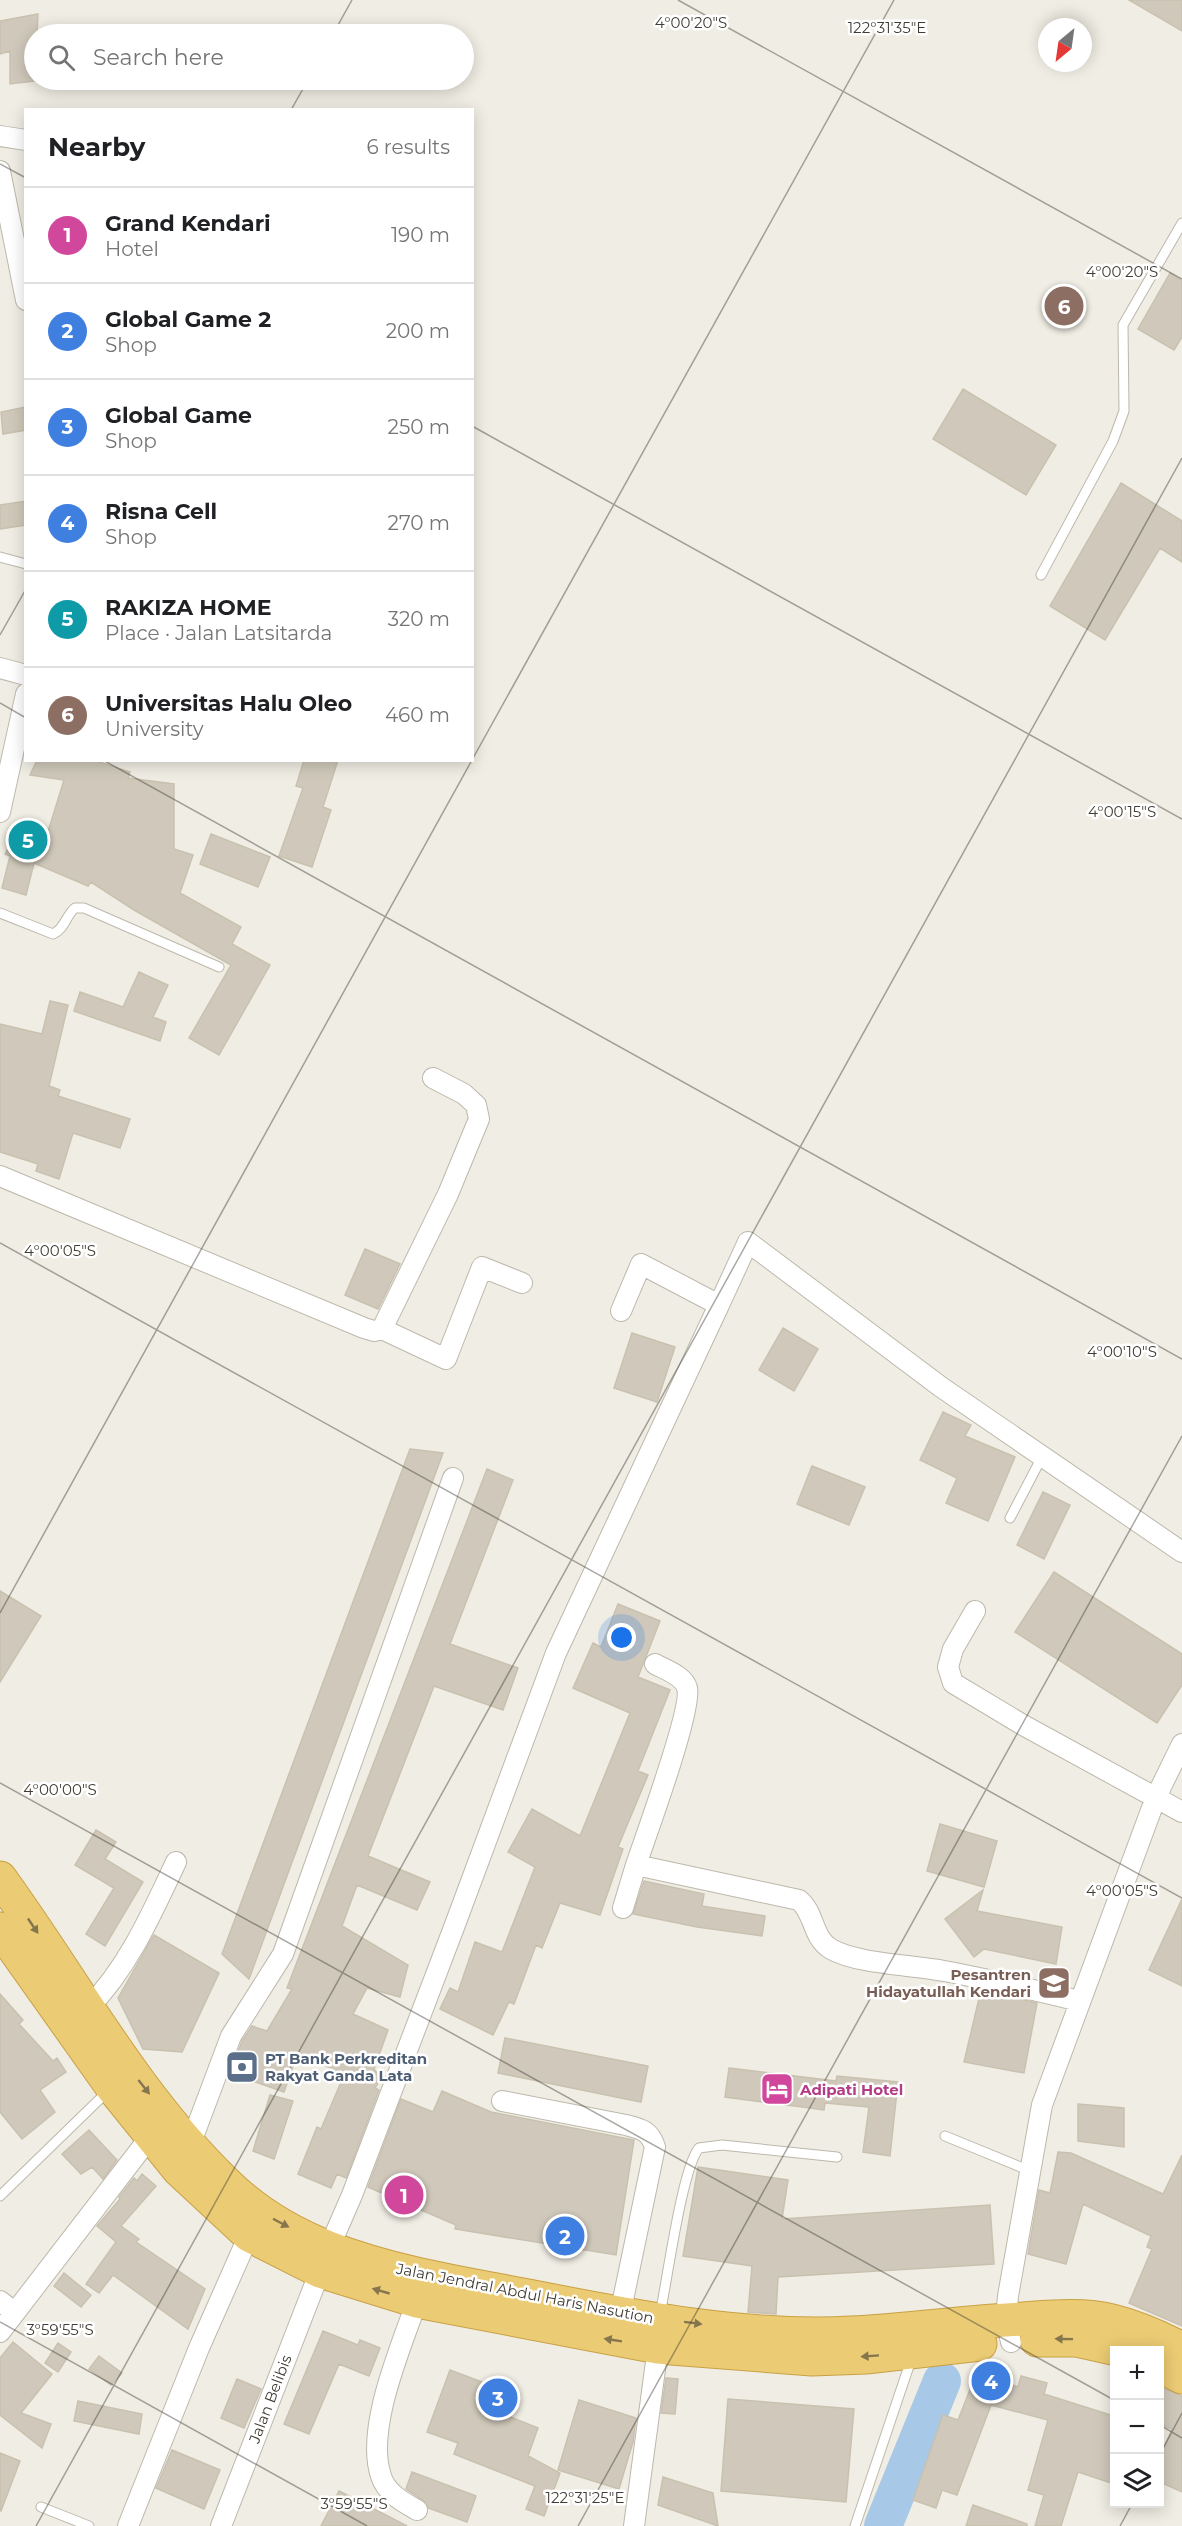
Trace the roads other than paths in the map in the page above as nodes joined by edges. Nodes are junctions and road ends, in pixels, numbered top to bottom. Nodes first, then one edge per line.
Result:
1 (0, 136) edge
2 (24, 140) edge
3 (0, 171) edge
4 (1182, 223) edge
5 (24, 290) edge
6 (0, 557) edge
7 (24, 563) edge
8 (1041, 575) dead end
9 (0, 668) edge
10 (24, 674) edge
11 (24, 703) edge
12 (0, 812) edge
13 (0, 913) edge
14 (219, 967) dead end
15 (433, 1078) dead end
16 (0, 1176) edge
17 (522, 1283) dead end
18 (718, 1305) junction
19 (621, 1311) dead end
20 (382, 1329) junction
21 (1043, 1455) junction
22 (453, 1478) dead end
23 (1010, 1518) dead end
24 (1182, 1552) edge
25 (975, 1611) dead end
26 (655, 1664) dead end
27 (1182, 1744) edge
28 (1156, 1797) junction
29 (1182, 1812) edge
30 (176, 1862) dead end
31 (636, 1865) junction
32 (0, 1878) edge
33 (623, 1908) dead end
34 (0, 1929) edge
35 (1079, 2001) junction
36 (88, 2008) junction
37 (112, 2087) junction
38 (502, 2101) dead end
39 (945, 2136) dead end
40 (150, 2137) junction
41 (190, 2145) junction
42 (837, 2157) dead end
43 (1028, 2170) junction
44 (0, 2196) edge
45 (249, 2235) junction
46 (324, 2259) junction
47 (417, 2301) junction
48 (489, 2302) junction
49 (7, 2307) edge
50 (620, 2314) junction
51 (1009, 2331) junction
52 (0, 2332) edge
53 (658, 2333) junction
54 (1110, 2348) edge
55 (1182, 2349) edge
56 (914, 2352) junction
57 (1164, 2368) edge
58 (1182, 2377) edge
59 (41, 2507) dead end
60 (417, 2510) dead end
61 (89, 2526) edge
62 (128, 2526) edge
63 (221, 2526) edge
64 (634, 2526) edge
65 (855, 2526) edge

1 - 2 street
3 - 5 street
4 - 8 lane
6 - 7 lane
9 - 10 street
11 - 12 street
13 - 14 lane
15 - 20 street
16 - 20 street
17 - 20 street
18 - 19 street
18 - 21 street, Jalan Belibis
18 - 46 street, Jalan Belibis
21 - 23 lane
21 - 24 street
22 - 41 street
25 - 28 street
26 - 31 street
27 - 28 street
28 - 29 street
28 - 35 street
30 - 36 street
31 - 33 street
31 - 35 street
32 -> 36 highway, Jalan Jendral Abdul Haris Nasution
34 - 37 highway, Jalan Jendral Abdul Haris Nasution
35 - 43 street
36 -> 41 highway, Jalan Jendral Abdul Haris Nasution
37 - 40 highway, Jalan Jendral Abdul Haris Nasution
37 - 44 lane
38 - 50 street
39 - 43 lane
40 - 45 highway, Jalan Jendral Abdul Haris Nasution
40 - 49 street
41 -> 46 highway, Jalan Jendral Abdul Haris Nasution
42 - 53 lane
43 - 51 street
45 - 46 highway, Jalan Jendral Abdul Haris Nasution
45 - 62 street
47 -> 46 highway, Jalan Jendral Abdul Haris Nasution
46 - 48 highway, Jalan Jendral Abdul Haris Nasution
46 - 63 street, Jalan Belibis
47 - 48 highway, Jalan Jendral Abdul Haris Nasution
47 - 60 street
48 - 50 highway, Jalan Jendral Abdul Haris Nasution
53 -> 48 highway, Jalan Jendral Abdul Haris Nasution
49 - 52 street
50 - 53 highway, Jalan Jendral Abdul Haris Nasution
53 -> 51 highway, Jalan Jendral Abdul Haris Nasution
54 -> 51 highway, Jalan Jendral Abdul Haris Nasution
51 - 55 highway, Jalan Jendral Abdul Haris Nasution
51 - 56 highway, Jalan Jendral Abdul Haris Nasution
56 -> 53 highway, Jalan Jendral Abdul Haris Nasution
53 - 64 street
56 - 65 lane
57 - 58 highway
59 - 61 lane

